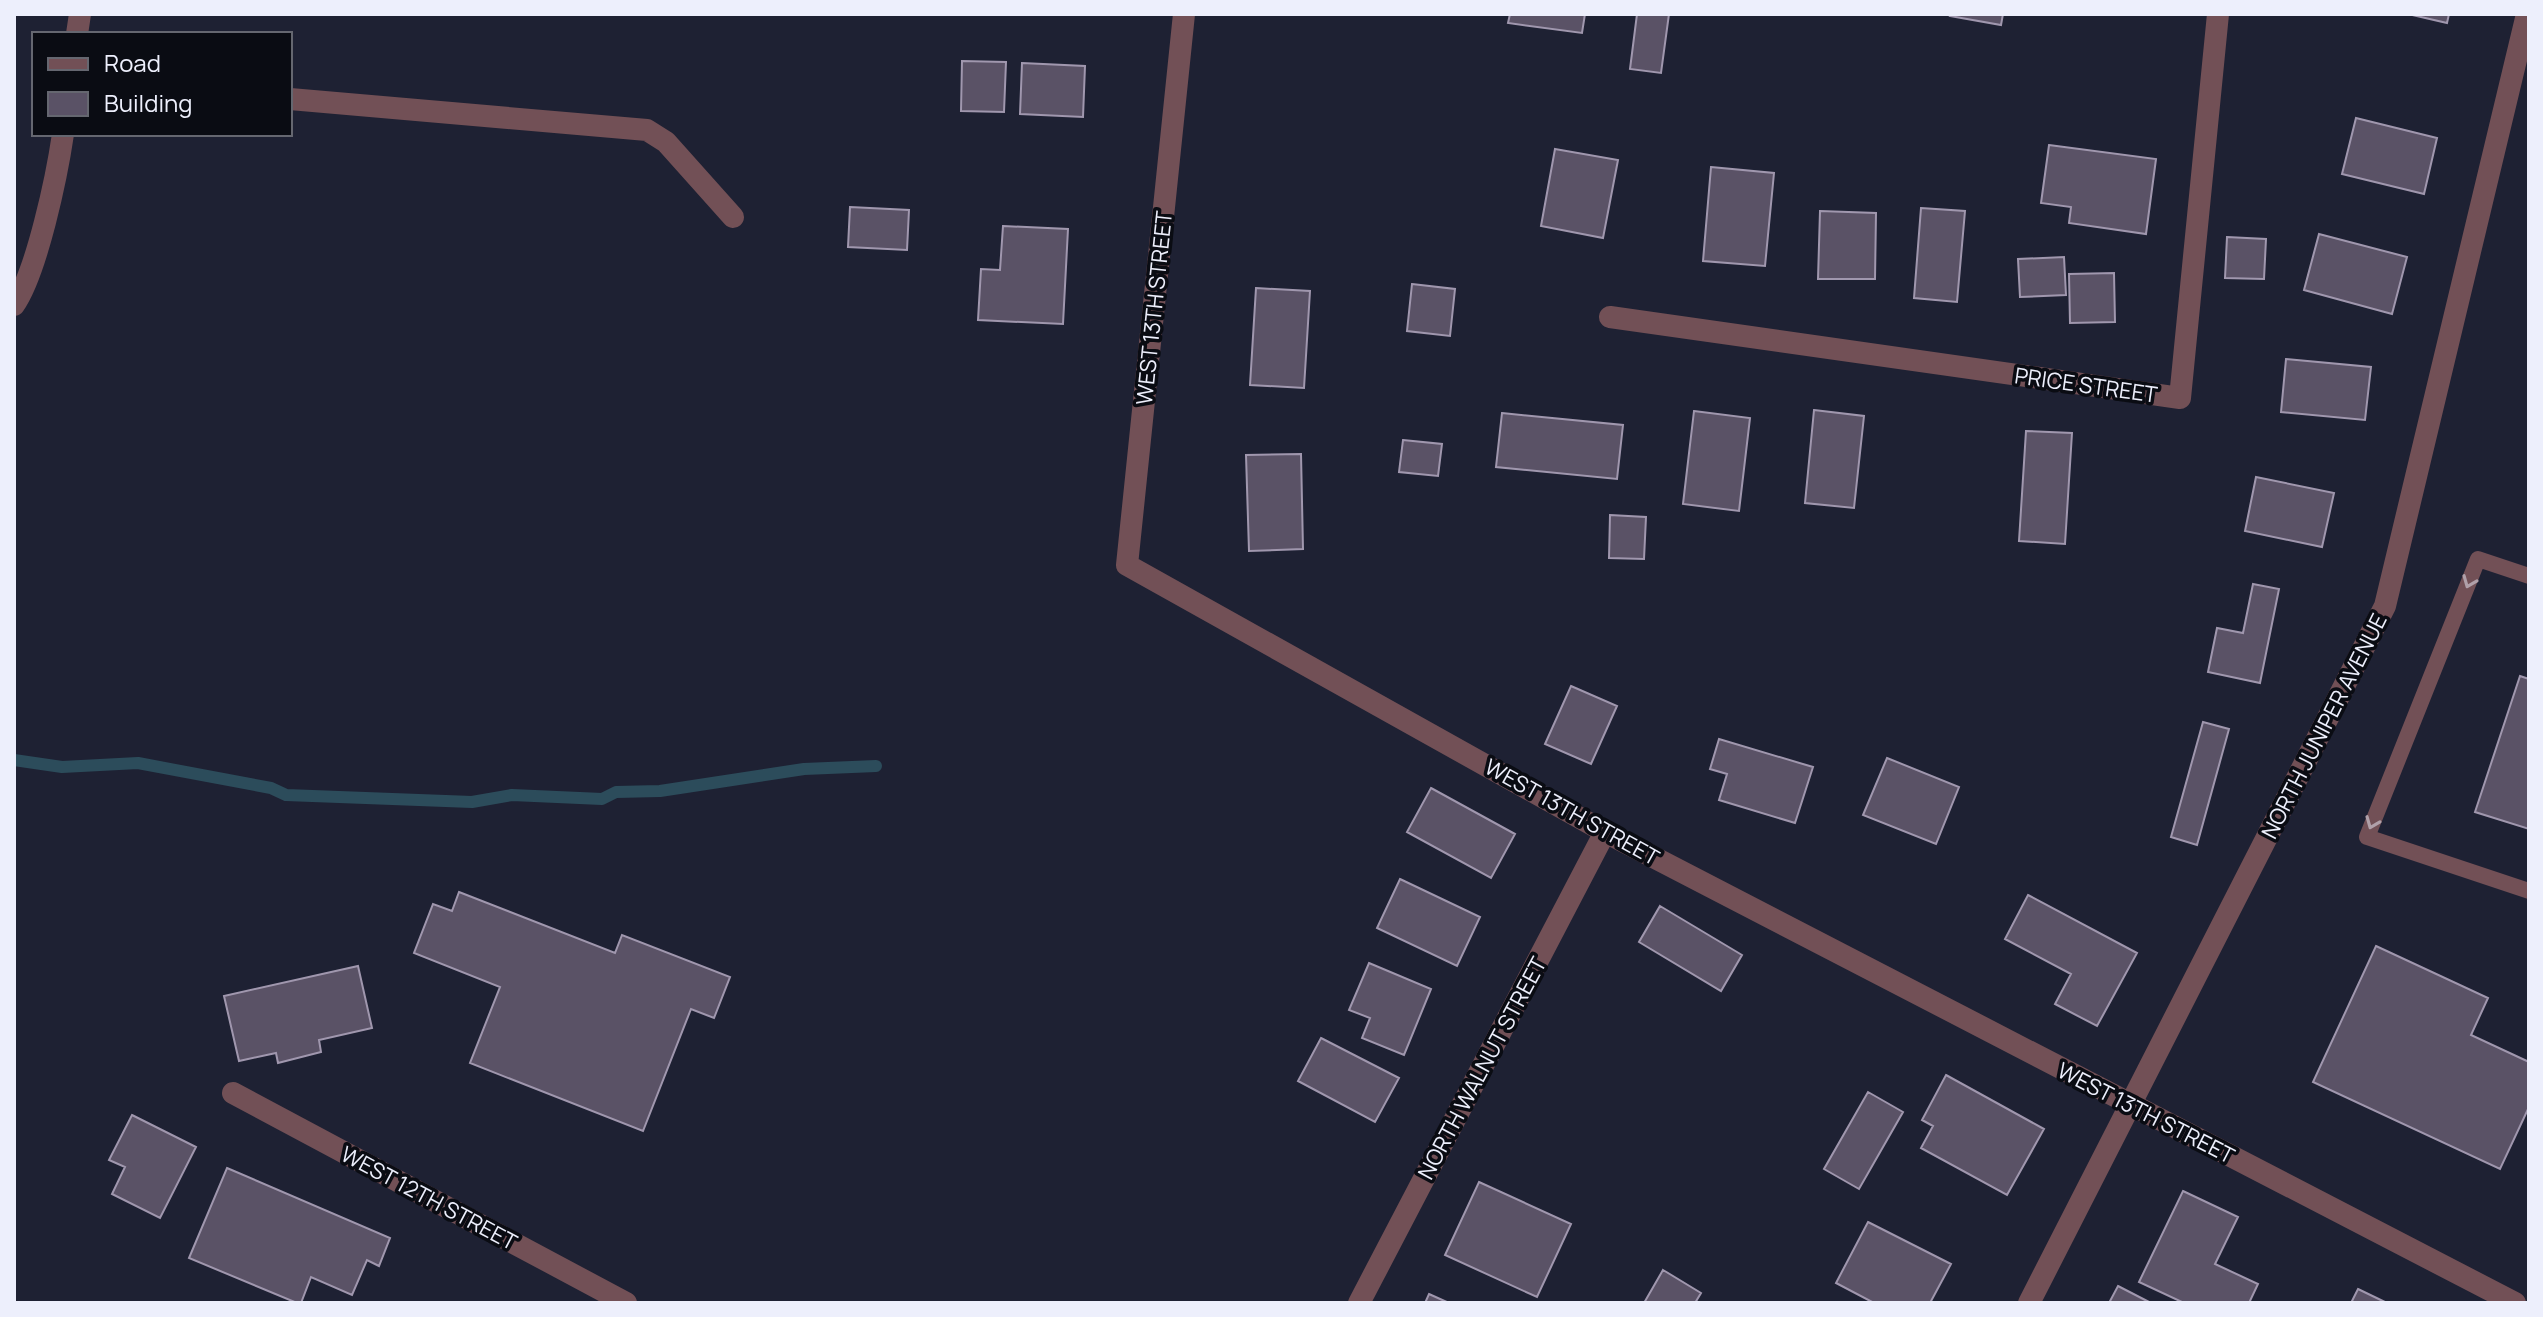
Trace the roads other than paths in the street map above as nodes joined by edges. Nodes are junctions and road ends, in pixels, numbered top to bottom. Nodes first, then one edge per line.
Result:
1 (1184, 14) edge
2 (2218, 14) edge
3 (2527, 14) edge
4 (292, 99) edge
5 (63, 136) edge
6 (733, 217) dead end
7 (14, 305) edge
8 (1610, 317) dead end
9 (2529, 576) edge
10 (1605, 832) junction
11 (2529, 891) edge
12 (233, 1093) dead end
13 (2131, 1105) junction
14 (626, 1303) edge
15 (1359, 1303) edge
16 (2029, 1303) edge
17 (2515, 1303) edge

1 - 10 street, WEST 13TH STREET
2 - 8 street, PRICE STREET
3 - 13 street, NORTH JUNIPER AVENUE
4 - 6 street
5 - 7 street
9 -> 11 lane
10 - 13 street, WEST 13TH STREET
10 - 15 street, NORTH WALNUT STREET
12 - 14 street, WEST 12TH STREET
13 - 16 street, NORTH JUNIPER AVENUE
13 - 17 street, WEST 13TH STREET

